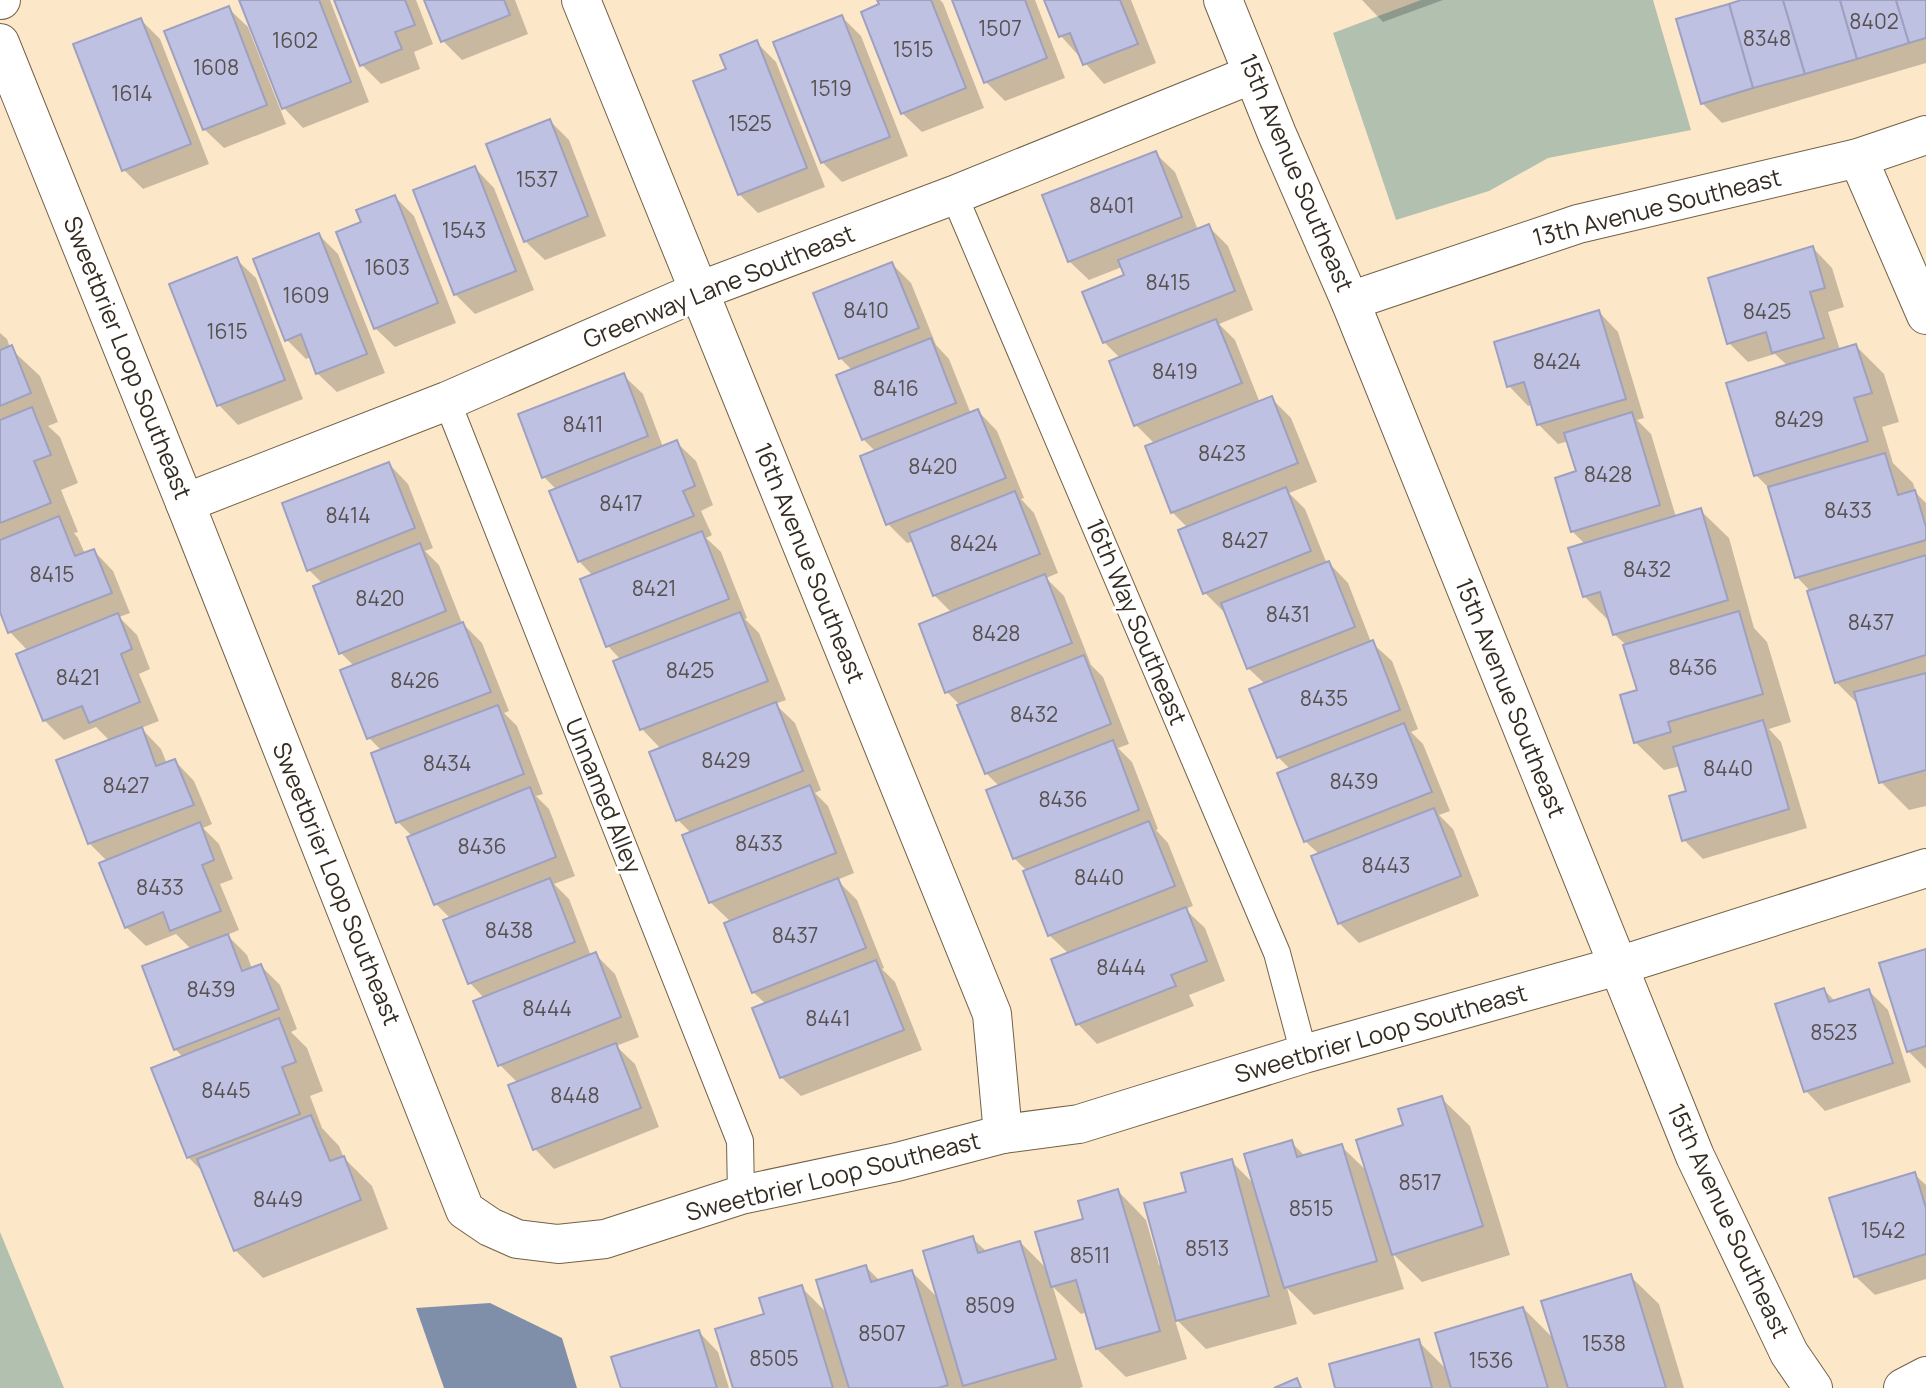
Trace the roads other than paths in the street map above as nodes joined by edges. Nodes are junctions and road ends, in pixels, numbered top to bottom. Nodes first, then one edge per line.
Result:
1 (581, 0) edge
2 (1223, 0) edge
3 (0, 43) edge
4 (1253, 74) junction
5 (1926, 135) edge
6 (1858, 158) junction
7 (954, 195) junction
8 (699, 292) junction
9 (1350, 300) junction
10 (1926, 315) edge
11 (447, 401) junction
12 (186, 503) junction
13 (1926, 869) edge
14 (1618, 967) junction
15 (1304, 1054) junction
16 (1003, 1134) junction
17 (741, 1195) junction
18 (1926, 1376) edge
19 (1813, 1388) edge
20 (1903, 1388) edge

1 - 8 street, 16th Avenue Southeast
2 - 4 street, 15th Avenue Southeast
3 - 12 street, Sweetbrier Loop Southeast
4 - 7 street, Greenway Lane Southeast
4 - 9 street, 15th Avenue Southeast
5 - 6 street, 13th Avenue Southeast
6 - 9 street, 13th Avenue Southeast
6 - 10 street
7 - 8 street, Greenway Lane Southeast
7 - 15 lane, 16th Way Southeast
8 - 11 street, Greenway Lane Southeast
8 - 16 street, 16th Avenue Southeast
9 - 14 street, 15th Avenue Southeast
11 - 12 street, Greenway Lane Southeast
11 - 17 lane, Unnamed Alley
12 - 17 street, Sweetbrier Loop Southeast
13 - 14 street, Sweetbrier Loop Southeast
14 - 15 street, Sweetbrier Loop Southeast
14 - 19 street, 15th Avenue Southeast
15 - 16 street, Sweetbrier Loop Southeast
16 - 17 street, Sweetbrier Loop Southeast
18 - 20 street

